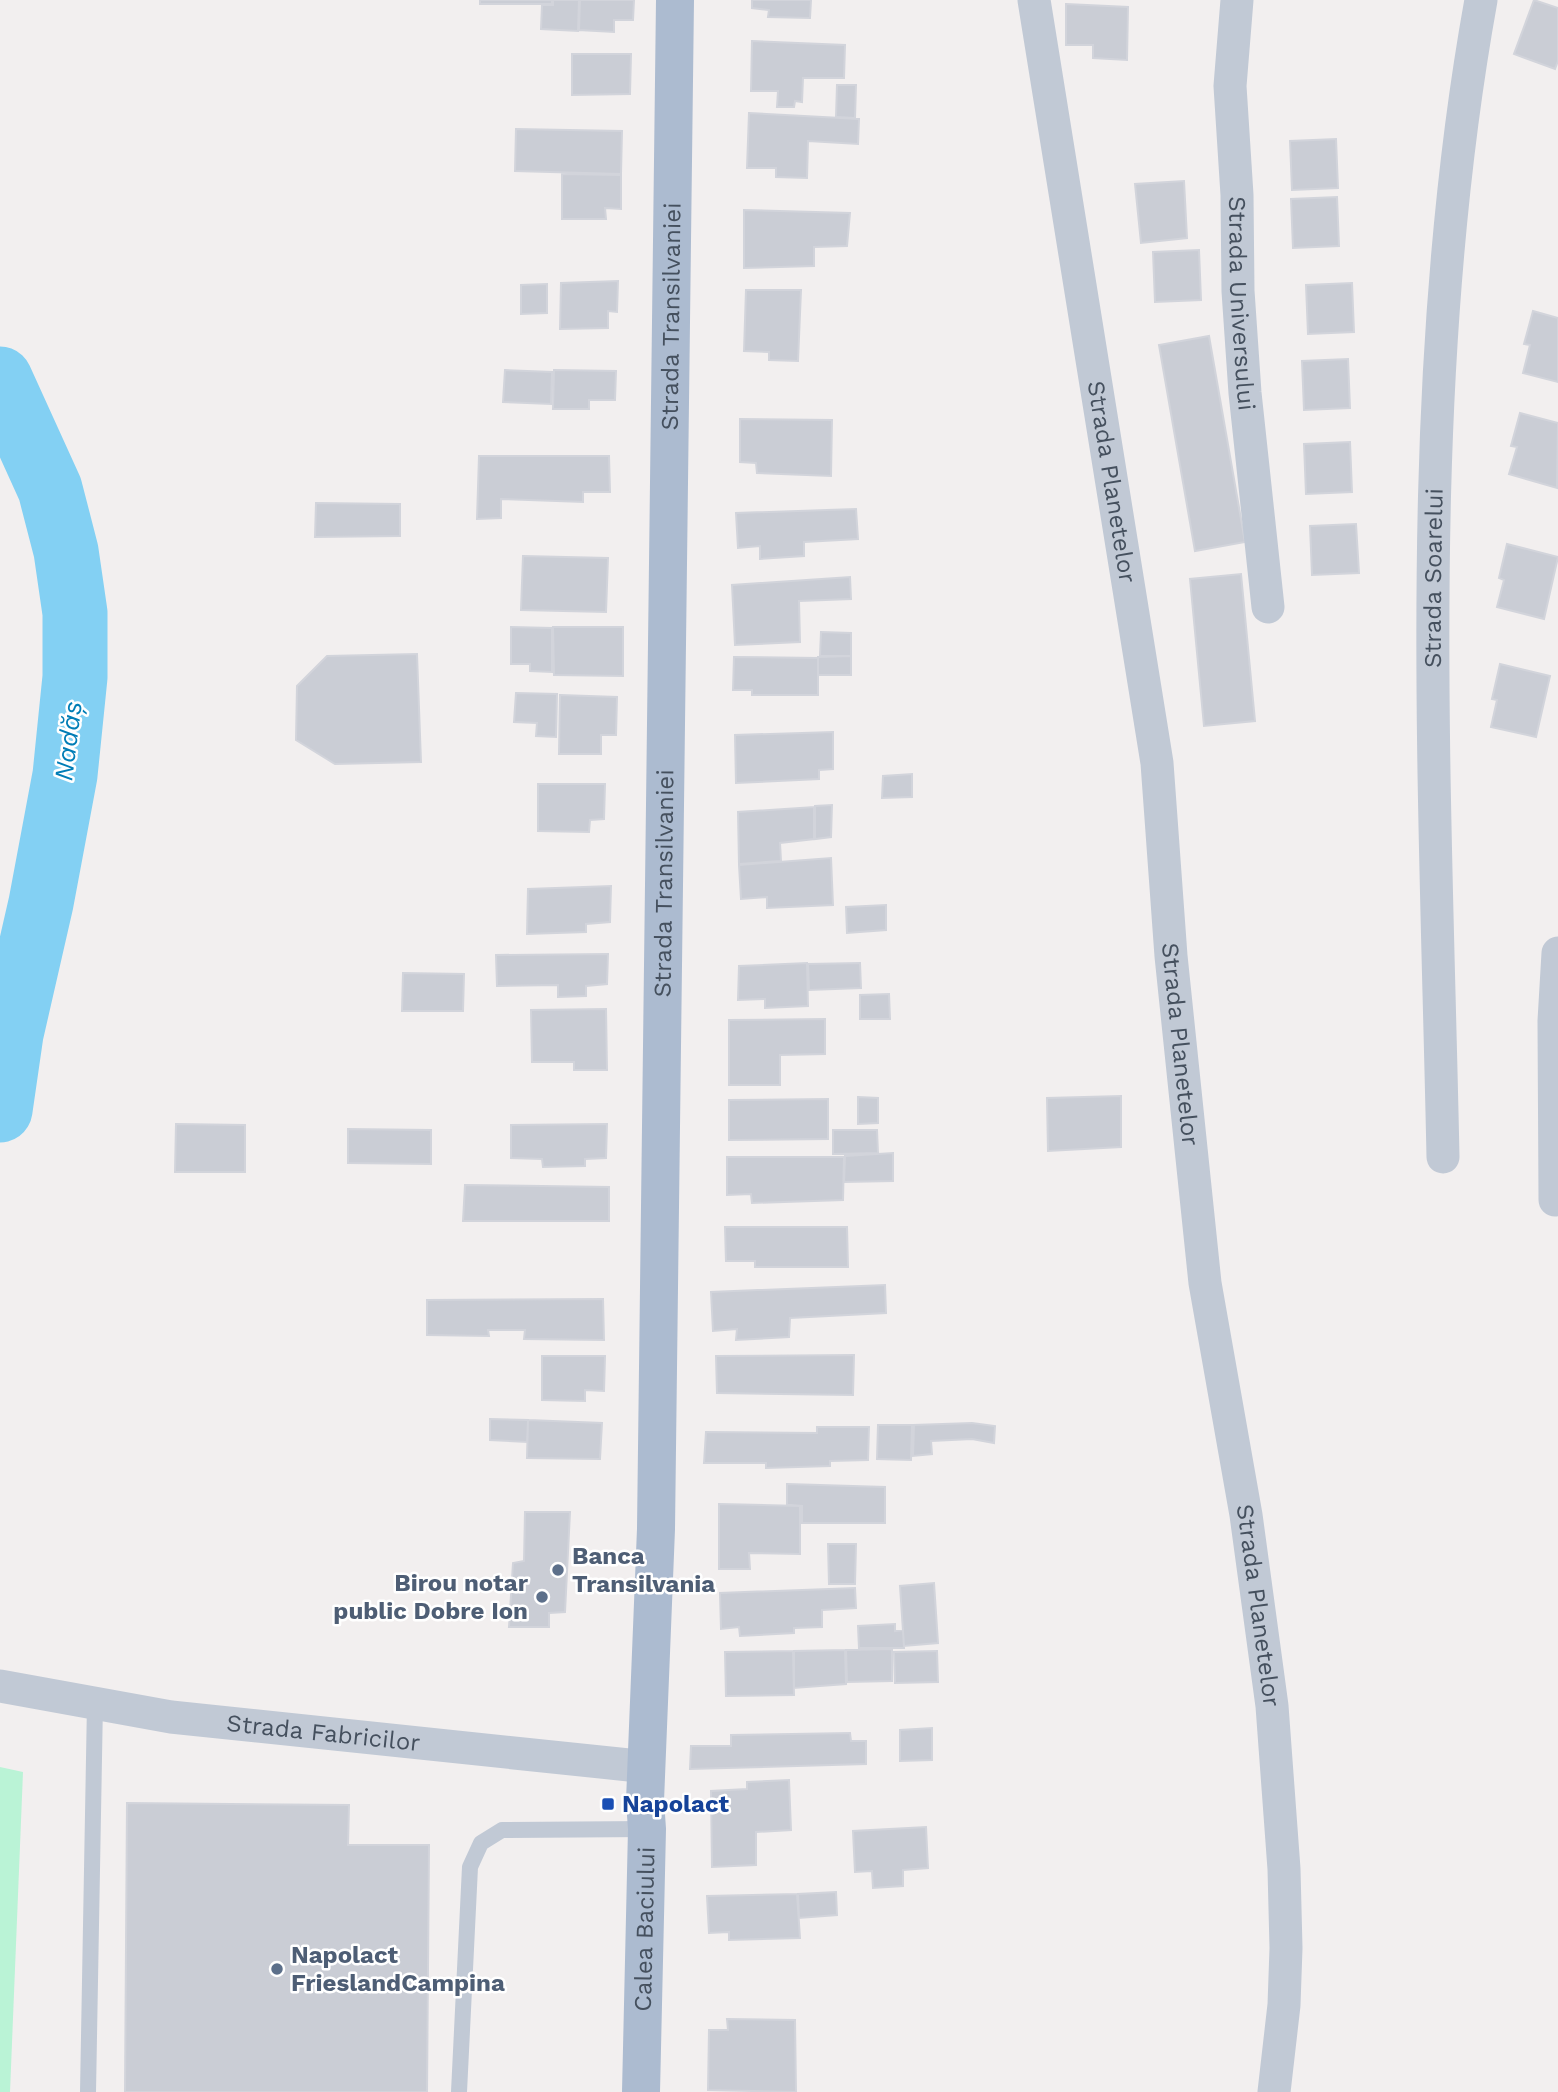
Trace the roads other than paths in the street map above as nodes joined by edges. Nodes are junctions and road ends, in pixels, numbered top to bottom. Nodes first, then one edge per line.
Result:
1 (675, 0) edge
2 (1034, 0) edge
3 (1237, 0) edge
4 (1481, 0) edge
5 (1268, 607) dead end
6 (1558, 953) edge
7 (1443, 1157) dead end
8 (1555, 1200) dead end
9 (0, 1686) edge
10 (95, 1703) junction
11 (648, 1767) junction
12 (647, 1829) junction
13 (88, 2092) edge
14 (458, 2092) edge
15 (641, 2092) edge
16 (1274, 2092) edge

1 - 11 main road, Strada Transilvaniei
2 - 16 street, Strada Planetelor
3 - 5 street, Strada Universului
4 - 7 street, Strada Soarelui
6 - 8 street
9 - 10 street, Strada Fabricilor
10 - 11 street, Strada Fabricilor
10 - 13 lane
11 - 12 main road, Calea Baciului
12 - 14 lane
12 - 15 main road, Calea Baciului

